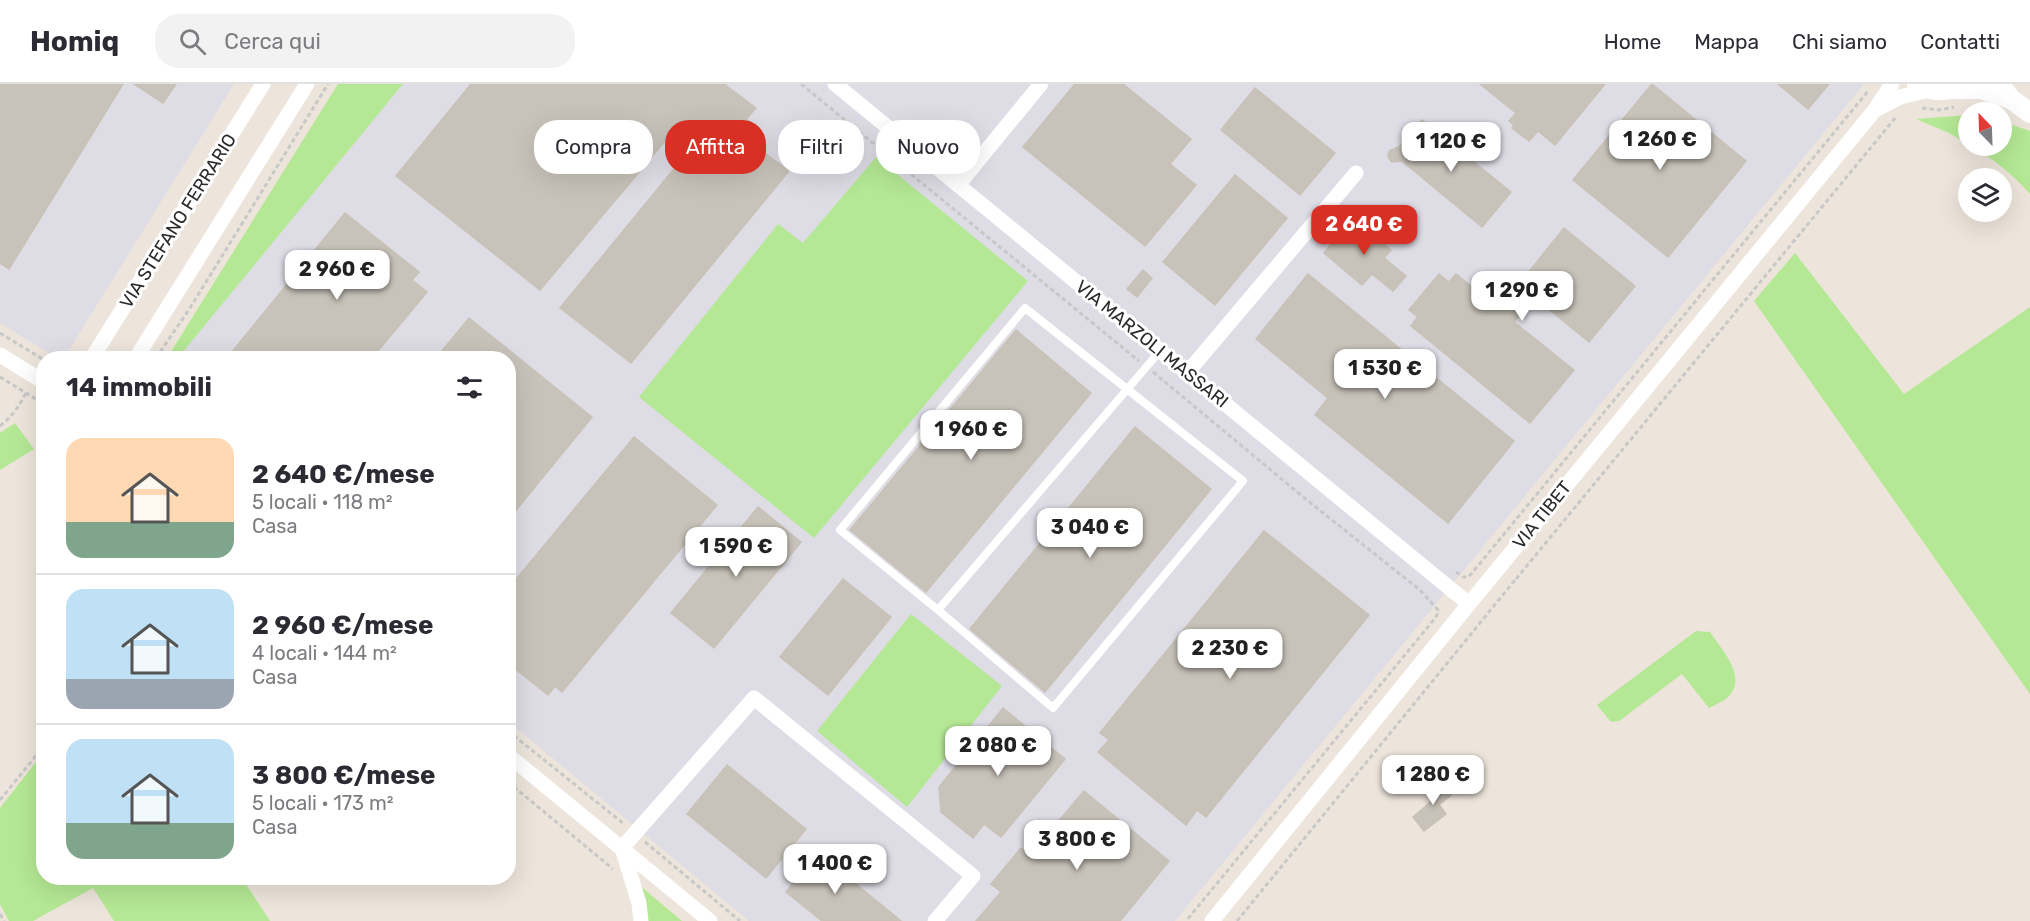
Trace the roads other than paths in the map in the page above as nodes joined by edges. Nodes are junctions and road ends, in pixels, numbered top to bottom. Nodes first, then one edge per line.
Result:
1 (263, 84) edge
2 (307, 84) edge
3 (835, 84) edge
4 (1041, 84) edge
5 (1892, 84) edge
6 (1998, 84) edge
7 (1923, 87) edge
8 (1957, 92) edge
9 (2011, 99) junction
10 (1874, 111) junction
11 (2030, 113) edge
12 (1356, 173) dead end
13 (958, 185) junction
14 (96, 351) edge
15 (140, 351) edge
16 (1160, 351) junction
17 (0, 355) edge
18 (1186, 373) junction
19 (36, 377) edge
20 (1126, 390) junction
21 (1469, 604) junction
22 (938, 610) junction
23 (516, 762) edge
24 (622, 848) junction
25 (704, 920) edge
26 (641, 921) edge
27 (935, 921) edge
28 (1212, 921) edge

1 - 14 street, VIA STEFANO FERRARIO
2 - 15 street, VIA STEFANO FERRARIO
3 - 13 street, VIA MARZOLI MASSARI
4 - 13 street
5 - 10 street, VIA TIBET
6 - 9 street
7 - 8 street
7 - 10 street, VIA TIBET
8 - 9 street
9 - 11 street
10 - 21 street, VIA TIBET
12 - 18 street
13 - 16 street, VIA MARZOLI MASSARI
16 - 18 street, VIA MARZOLI MASSARI
16 - 20 lane
17 - 19 street
18 - 21 street, VIA MARZOLI MASSARI
20 - 22 lane
20 - 22 lane
20 - 22 lane
21 - 28 street, VIA TIBET
23 - 24 street
24 - 25 street
24 - 26 street
24 - 27 street

